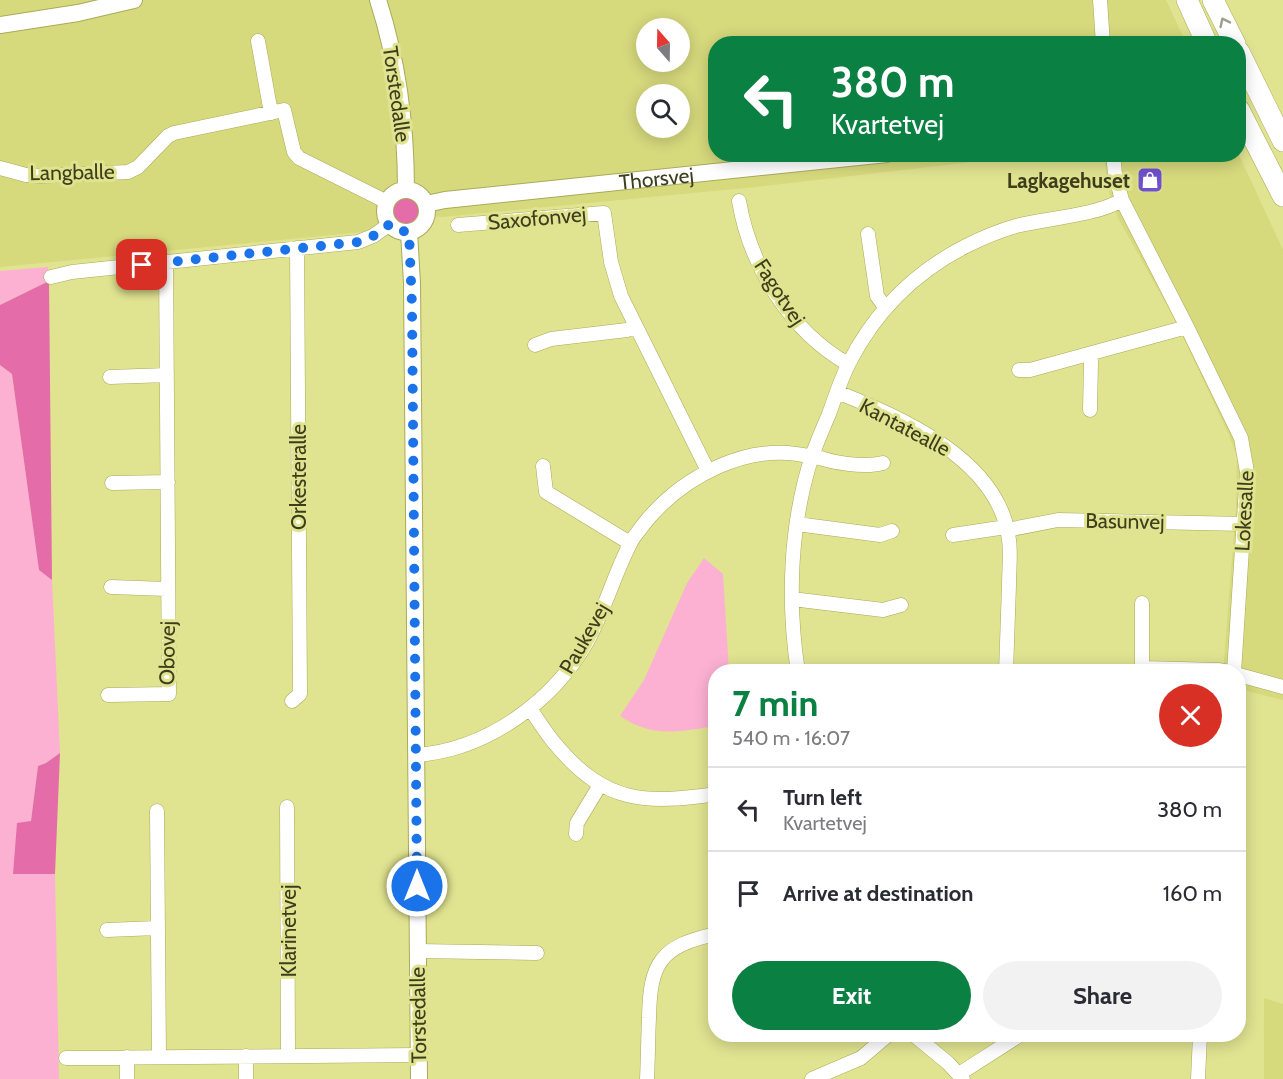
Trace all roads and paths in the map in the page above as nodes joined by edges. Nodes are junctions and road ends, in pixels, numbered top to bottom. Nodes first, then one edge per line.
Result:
1 (134, 0) edge
2 (378, 0) edge
3 (1100, 0) edge
4 (1187, 0) edge
5 (1213, 0) edge
6 (0, 25) edge
7 (1102, 36) edge
8 (1203, 36) edge
9 (1231, 36) edge
10 (258, 41) dead end
11 (1246, 66) edge
12 (271, 113) junction
13 (1246, 116) edge
14 (1271, 116) junction
15 (1246, 127) edge
16 (1283, 141) edge
17 (810, 162) edge
18 (1114, 162) edge
19 (0, 168) edge
20 (406, 190) junction
21 (1283, 196) edge
22 (1122, 200) junction
23 (739, 201) dead end
24 (387, 202) junction
25 (426, 204) junction
26 (390, 224) junction
27 (458, 225) dead end
28 (409, 232) junction
29 (868, 234) dead end
30 (297, 248) junction
31 (166, 262) junction
32 (51, 277) dead end
33 (885, 307) junction
34 (635, 327) junction
35 (1187, 327) junction
36 (535, 345) dead end
37 (1089, 354) junction
38 (848, 364) junction
39 (1019, 370) dead end
40 (167, 375) junction
41 (110, 377) dead end
42 (837, 393) junction
43 (1090, 410) dead end
44 (812, 456) junction
45 (883, 463) dead end
46 (543, 466) dead end
47 (708, 471) junction
48 (168, 482) junction
49 (112, 483) dead end
50 (1244, 524) junction
51 (797, 525) junction
52 (1007, 529) junction
53 (892, 531) dead end
54 (953, 535) dead end
55 (630, 543) junction
56 (111, 588) dead end
57 (167, 589) junction
58 (792, 599) junction
59 (1142, 603) dead end
60 (901, 605) dead end
61 (797, 664) edge
62 (1006, 664) edge
63 (1142, 664) edge
64 (1235, 664) edge
65 (1246, 677) edge
66 (1283, 687) edge
67 (108, 695) dead end
68 (292, 702) dead end
69 (530, 709) junction
70 (416, 755) junction
71 (600, 785) junction
72 (708, 795) edge
73 (287, 807) dead end
74 (157, 811) dead end
75 (576, 834) dead end
76 (157, 928) junction
77 (106, 930) dead end
78 (708, 936) edge
79 (417, 951) junction
80 (537, 953) dead end
81 (880, 1042) edge
82 (922, 1042) edge
83 (1010, 1042) edge
84 (1200, 1042) edge
85 (418, 1054) junction
86 (246, 1056) junction
87 (288, 1056) junction
88 (127, 1057) junction
89 (159, 1057) junction
90 (66, 1058) dead end
91 (961, 1076) edge
92 (127, 1079) edge
93 (246, 1079) edge
94 (419, 1079) edge
95 (647, 1079) edge
96 (812, 1079) edge
97 (1198, 1079) edge

1 - 6 street
2 - 20 street, Torstedalle
3 - 7 street
4 - 8 main road
9 -> 5 main road
10 - 12 street
11 - 14 main road
12 - 19 street, Langballe
12 - 24 street
13 - 14 main road
14 - 16 main road
15 - 21 main road
17 - 25 street, Thorsvej
18 - 22 street, Lokesalle
20 - 24 street
20 - 25 street
22 - 33 street
22 - 35 street, Lokesalle
23 - 38 street, Fagotvej
24 - 26 street
25 - 28 street
26 - 28 street
26 - 30 street
27 - 34 street, Saxofonvej
28 - 70 street, Torstedalle
29 - 33 street
30 - 31 street
30 - 68 street, Orkesteralle
31 - 32 street
31 - 40 street, Obovej
33 - 38 street
34 - 36 street
34 - 47 street, Saxofonvej
35 - 37 street
35 - 50 street, Lokesalle
37 - 39 street
37 - 43 street
38 - 42 street
40 - 41 street
40 - 48 street, Obovej
42 - 44 street
42 - 52 street, Kantatealle
44 - 45 street, Paukevej
44 - 47 street, Paukevej
44 - 51 street
46 - 55 street
47 - 55 street, Paukevej
48 - 49 street
48 - 57 street, Obovej
50 - 52 street, Basunvej
50 - 64 street, Lokesalle
51 - 53 street
51 - 58 street
52 - 54 street
52 - 62 street, Kantatealle
55 - 69 street, Paukevej
56 - 57 street
57 - 67 street, Obovej
58 - 60 street
58 - 61 street
59 - 63 street
65 - 66 street
69 - 70 street, Paukevej
69 - 71 street
70 - 79 street, Torstedalle
71 - 72 street
71 - 75 street
73 - 87 street, Klarinetvej
74 - 76 street
76 - 77 street
76 - 89 street
78 - 95 street
79 - 80 street, Torstedalle
79 - 85 street, Torstedalle
81 - 96 street
82 - 91 street
83 - 91 street
84 - 97 street
85 - 87 street
85 - 94 street, Torstedalle
86 - 87 street
86 - 89 street
86 - 93 street
88 - 89 street
88 - 90 street
88 - 92 street

